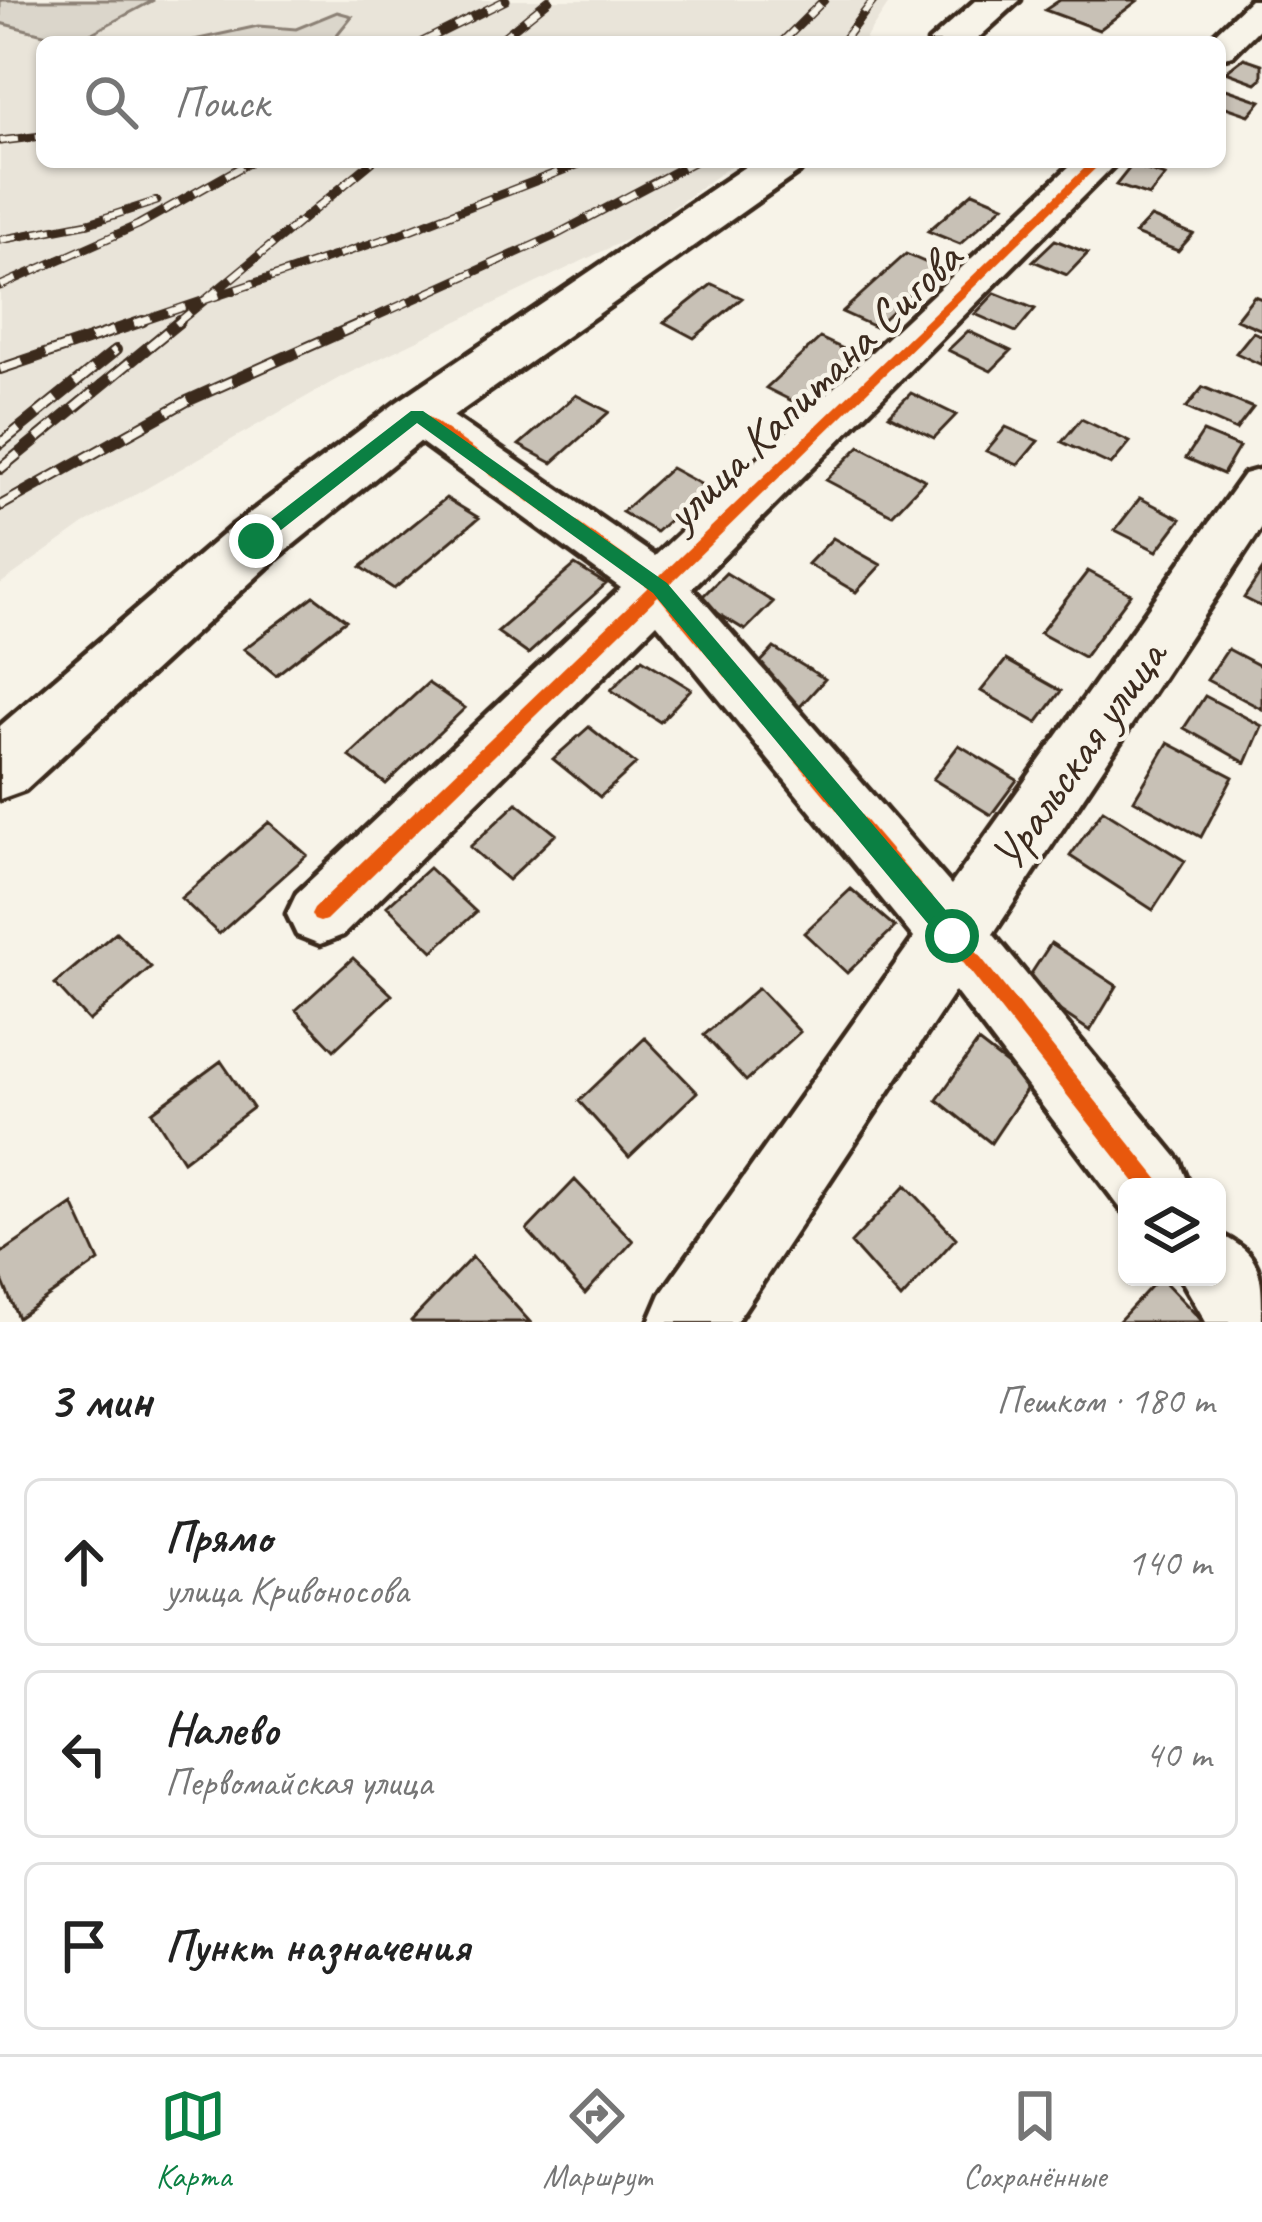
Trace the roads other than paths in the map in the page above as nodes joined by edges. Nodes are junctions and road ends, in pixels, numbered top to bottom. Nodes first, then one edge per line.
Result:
1 (1000, 0) edge
2 (1262, 7) edge
3 (956, 36) edge
4 (1226, 40) edge
5 (774, 168) edge
6 (1091, 168) edge
7 (417, 415) junction
8 (1262, 487) edge
9 (660, 588) junction
10 (0, 769) edge
11 (320, 914) dead end
12 (952, 936) junction
13 (1145, 1178) edge
14 (1226, 1284) edge
15 (689, 1322) edge
16 (1255, 1322) edge

1 - 3 main road
2 - 4 street
5 - 7 main road
6 - 9 street, улица Капитана Сигова
7 - 9 street
7 - 10 main road
8 - 12 street, Уральская улица
9 - 11 street, улица Капитана Сигова
9 - 12 street
12 - 13 street
12 - 15 street, Уральская улица
14 - 16 street

